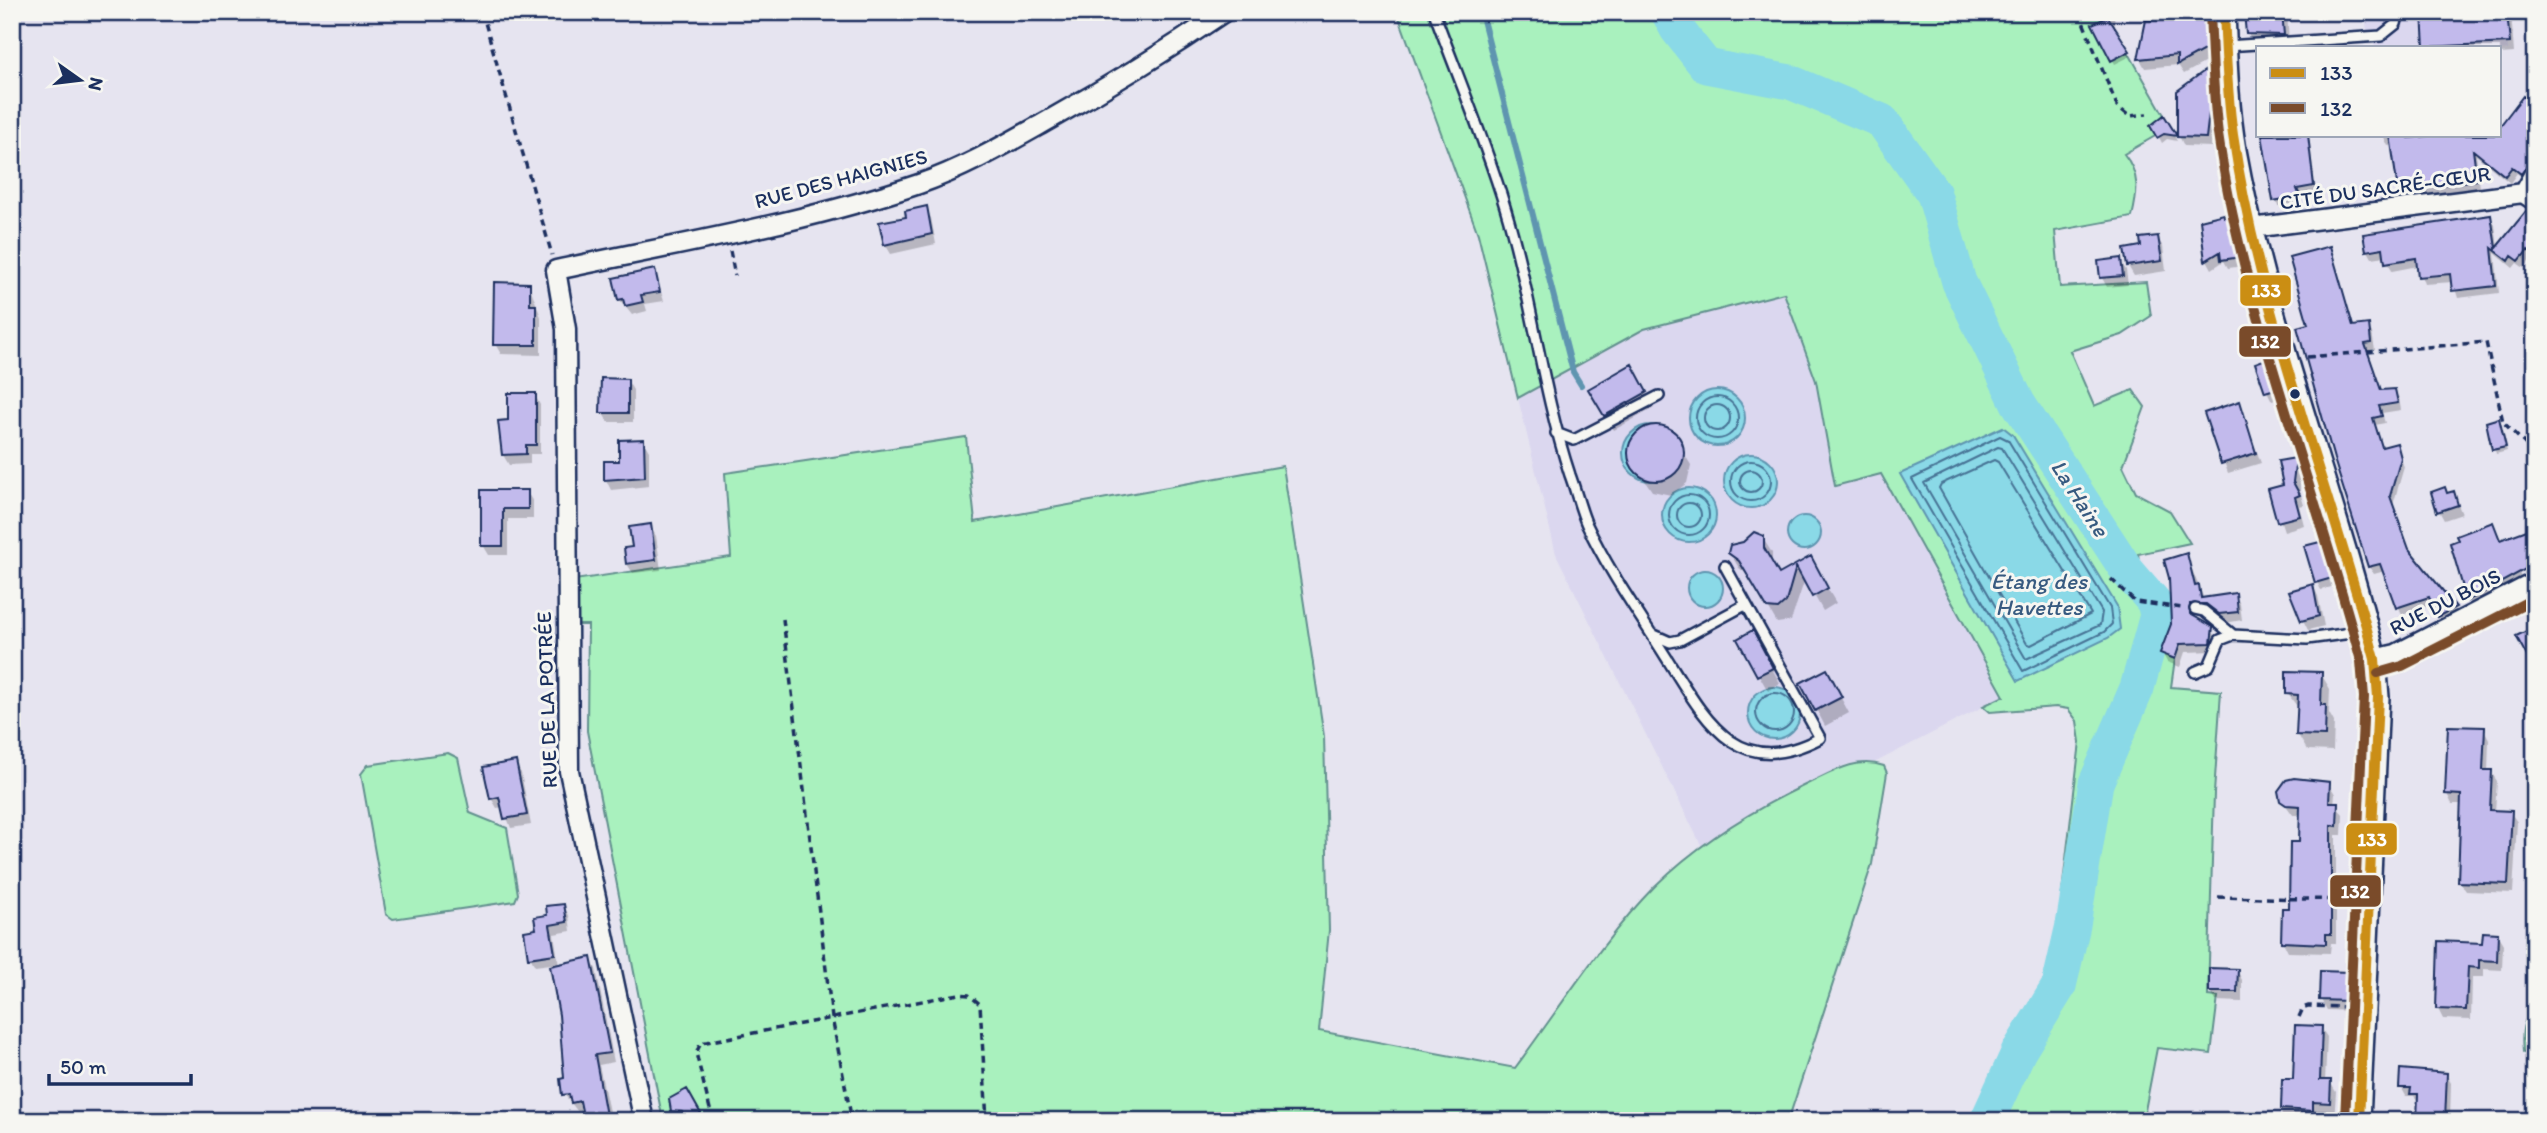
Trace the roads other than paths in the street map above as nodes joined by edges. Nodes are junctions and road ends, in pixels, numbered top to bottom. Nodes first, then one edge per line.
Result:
1 (1224, 12) edge
2 (1434, 12) edge
3 (2224, 12) edge
4 (2399, 12) edge
5 (2226, 46) junction
6 (2535, 173) edge
7 (2529, 197) edge
8 (2252, 229) junction
9 (556, 270) joint
10 (1659, 396) dead end
11 (1556, 433) junction
12 (1725, 566) dead end
13 (2535, 582) edge
14 (1745, 604) junction
15 (2194, 609) road end
16 (2368, 631) junction
17 (1651, 633) junction
18 (2232, 635) junction
19 (2375, 659) junction
20 (2196, 672) dead end
21 (644, 1121) edge
22 (2359, 1121) edge

1 - 9 street, RUE DES HAIGNIES
2 - 11 lane
3 - 5 street
4 - 5 lane
5 - 8 street
6 - 7 street, CITÉ DU SACRÉ-CŒUR
7 - 8 street, CITÉ DU SACRÉ-CŒUR
8 - 16 street
9 - 21 street, RUE DE LA POTRÉE
10 - 11 lane
11 - 17 lane
12 - 14 lane
13 - 19 street, RUE DU BOIS
14 - 17 lane
14 - 17 lane
15 - 18 lane
16 - 18 lane
16 - 19 street
18 - 20 lane
19 - 22 street

